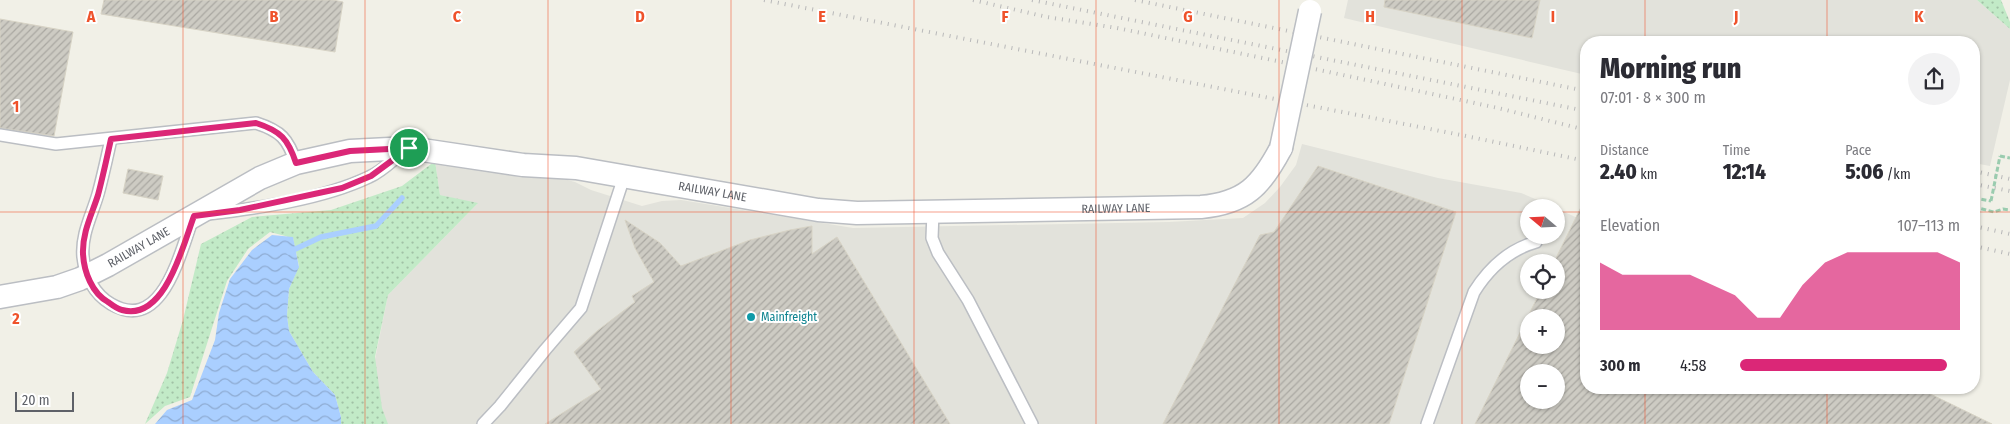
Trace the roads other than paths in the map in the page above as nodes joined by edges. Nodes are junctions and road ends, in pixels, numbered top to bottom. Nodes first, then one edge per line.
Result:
1 (1312, 6) edge
2 (0, 135) edge
3 (111, 139) junction
4 (409, 148) junction
5 (296, 163) junction
6 (624, 177) junction
7 (933, 212) junction
8 (194, 216) junction
9 (1531, 244) edge
10 (86, 276) junction
11 (0, 297) edge
12 (483, 424) edge
13 (1032, 424) edge
14 (1427, 424) edge

1 - 7 street, RAILWAY LANE, bridge
2 - 3 lane
3 - 5 lane
3 - 10 lane
4 - 5 street, RAILWAY LANE
4 - 6 street, RAILWAY LANE
4 - 8 lane
5 - 8 street, RAILWAY LANE
6 - 7 street, RAILWAY LANE
6 - 12 lane
7 - 13 lane
8 - 10 street, RAILWAY LANE
8 - 10 lane
9 - 14 lane
10 - 11 street, RAILWAY LANE

